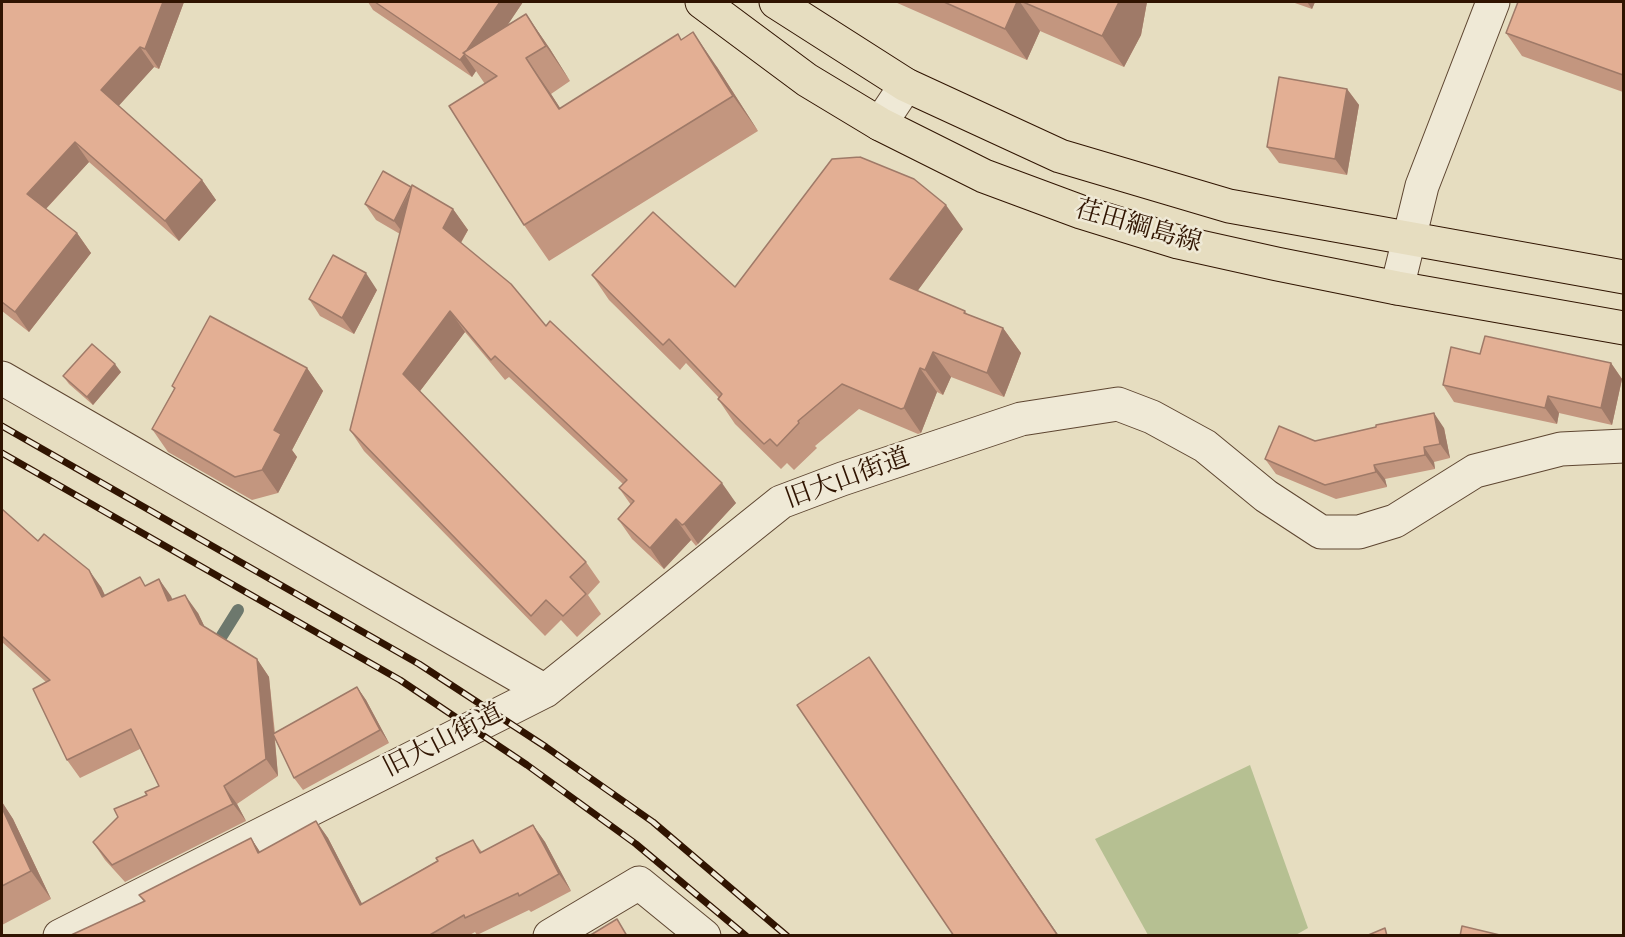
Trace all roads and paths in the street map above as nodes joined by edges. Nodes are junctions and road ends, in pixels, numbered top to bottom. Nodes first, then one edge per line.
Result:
1 (702, 2) edge
2 (776, 2) edge
3 (1493, 2) edge
4 (906, 85) junction
5 (880, 124) junction
6 (1408, 237) junction
7 (1623, 277) edge
8 (1397, 288) junction
9 (1623, 328) edge
10 (2, 378) edge
11 (1623, 446) edge
12 (545, 691) junction
13 (60, 936) edge
14 (549, 936) edge
15 (704, 936) edge

1 - 5 main road, 荏田綱島線
2 - 4 main road, 荏田綱島線
3 - 6 street
4 - 5 street
4 - 6 main road, 荏田綱島線
5 - 8 main road, 荏田綱島線
6 - 7 main road, 荏田綱島線
6 - 8 street
8 - 9 main road, 荏田綱島線
10 - 12 street
11 - 12 street, 旧大山街道
12 - 13 street, 旧大山街道
14 - 15 street

